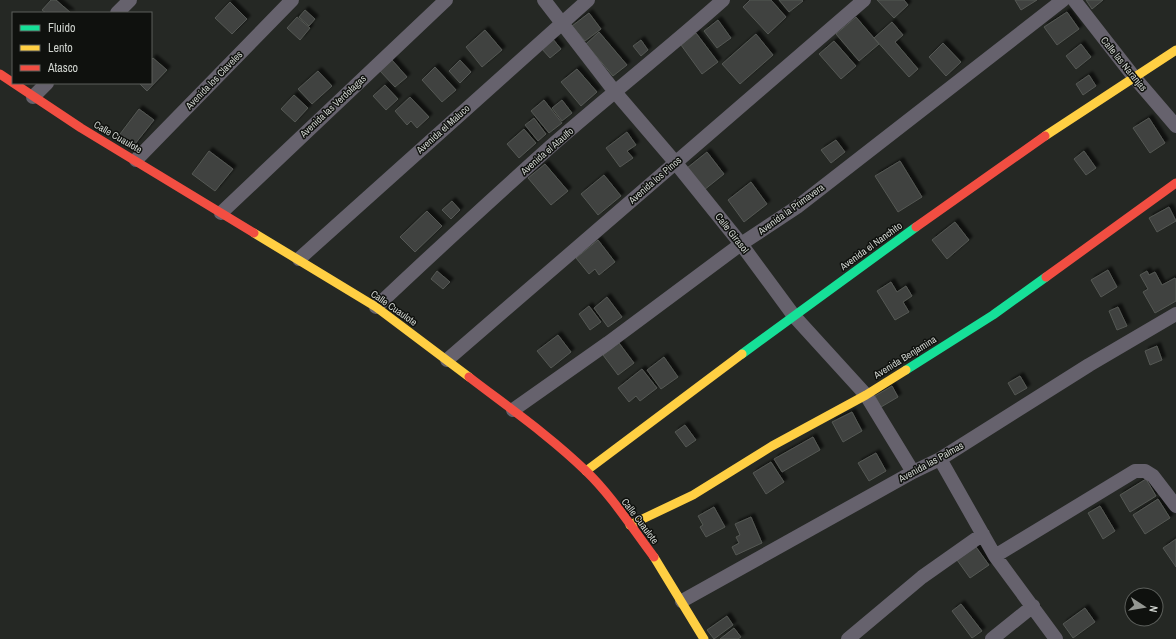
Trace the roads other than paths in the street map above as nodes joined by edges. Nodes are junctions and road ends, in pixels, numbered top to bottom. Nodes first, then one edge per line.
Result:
1 (130, 0) edge
2 (292, 0) edge
3 (446, 0) edge
4 (544, 0) edge
5 (588, 0) edge
6 (723, 0) edge
7 (864, 0) edge
8 (1063, 0) edge
9 (1074, 0) edge
10 (118, 12) edge
11 (561, 23) junction
12 (1176, 50) edge
13 (0, 74) edge
14 (1134, 77) junction
15 (12, 82) edge
16 (14, 84) edge
17 (47, 84) edge
18 (615, 92) junction
19 (33, 97) junction
20 (1176, 126) edge
21 (136, 160) junction
22 (675, 162) junction
23 (1176, 183) edge
24 (221, 213) junction
25 (741, 244) junction
26 (299, 259) junction
27 (376, 307) junction
28 (1176, 314) edge
29 (794, 316) junction
30 (447, 360) junction
31 (866, 395) junction
32 (513, 410) junction
33 (940, 459) junction
34 (586, 471) junction
35 (912, 472) junction
36 (1176, 506) edge
37 (630, 525) junction
38 (983, 534) junction
39 (995, 556) junction
40 (682, 601) junction
41 (1032, 606) junction
42 (704, 639) edge
43 (848, 639) edge
44 (992, 639) edge
45 (1056, 639) edge

1 - 10 street
2 - 21 street, Avenida los Claveles
3 - 24 street, Avenida las Verdolagas
4 - 11 street, Calle Girasol
5 - 11 street, Avenida el Maluco
6 - 18 street, Avenida el Ataulfo
7 - 22 street, Avenida los Pinos
8 - 25 street, Avenida la Primavera
9 - 14 street, Calle las Naranjas
11 - 18 street, Calle Girasol
11 - 26 street, Avenida el Maluco
12 - 14 street, Avenida el Nanchito
13 - 15 street, Calle Cuaulote
14 - 20 street, Calle las Naranjas
14 - 29 street, Avenida el Nanchito
16 - 19 street, Calle Cuaulote
17 - 19 street
18 - 22 street, Calle Girasol
18 - 27 street, Avenida el Ataulfo
19 - 21 street, Calle Cuaulote
21 - 24 street, Calle Cuaulote
22 - 25 street, Calle Girasol
22 - 30 street, Avenida los Pinos
23 - 31 street, Avenida Benjamina
24 - 26 street, Calle Cuaulote
25 - 29 street, Calle Girasol
25 - 32 street, Avenida la Primavera
26 - 27 street, Calle Cuaulote
27 - 30 street, Calle Cuaulote
28 - 33 street, Avenida las Palmas
29 - 31 street, Calle Girasol
29 - 34 street, Avenida el Nanchito
30 - 32 street, Calle Cuaulote
31 - 35 street, Calle Girasol
31 - 37 street, Avenida Benjamina
32 - 34 street, Calle Cuaulote
33 - 35 street, Avenida las Palmas
33 - 38 street
34 - 37 street, Calle Cuaulote
35 - 40 street, Avenida las Palmas
36 - 39 street
37 - 40 street, Calle Cuaulote
38 - 39 street
38 - 43 street
39 - 41 street
40 - 42 street, Calle Cuaulote
41 - 44 street
41 - 45 street

